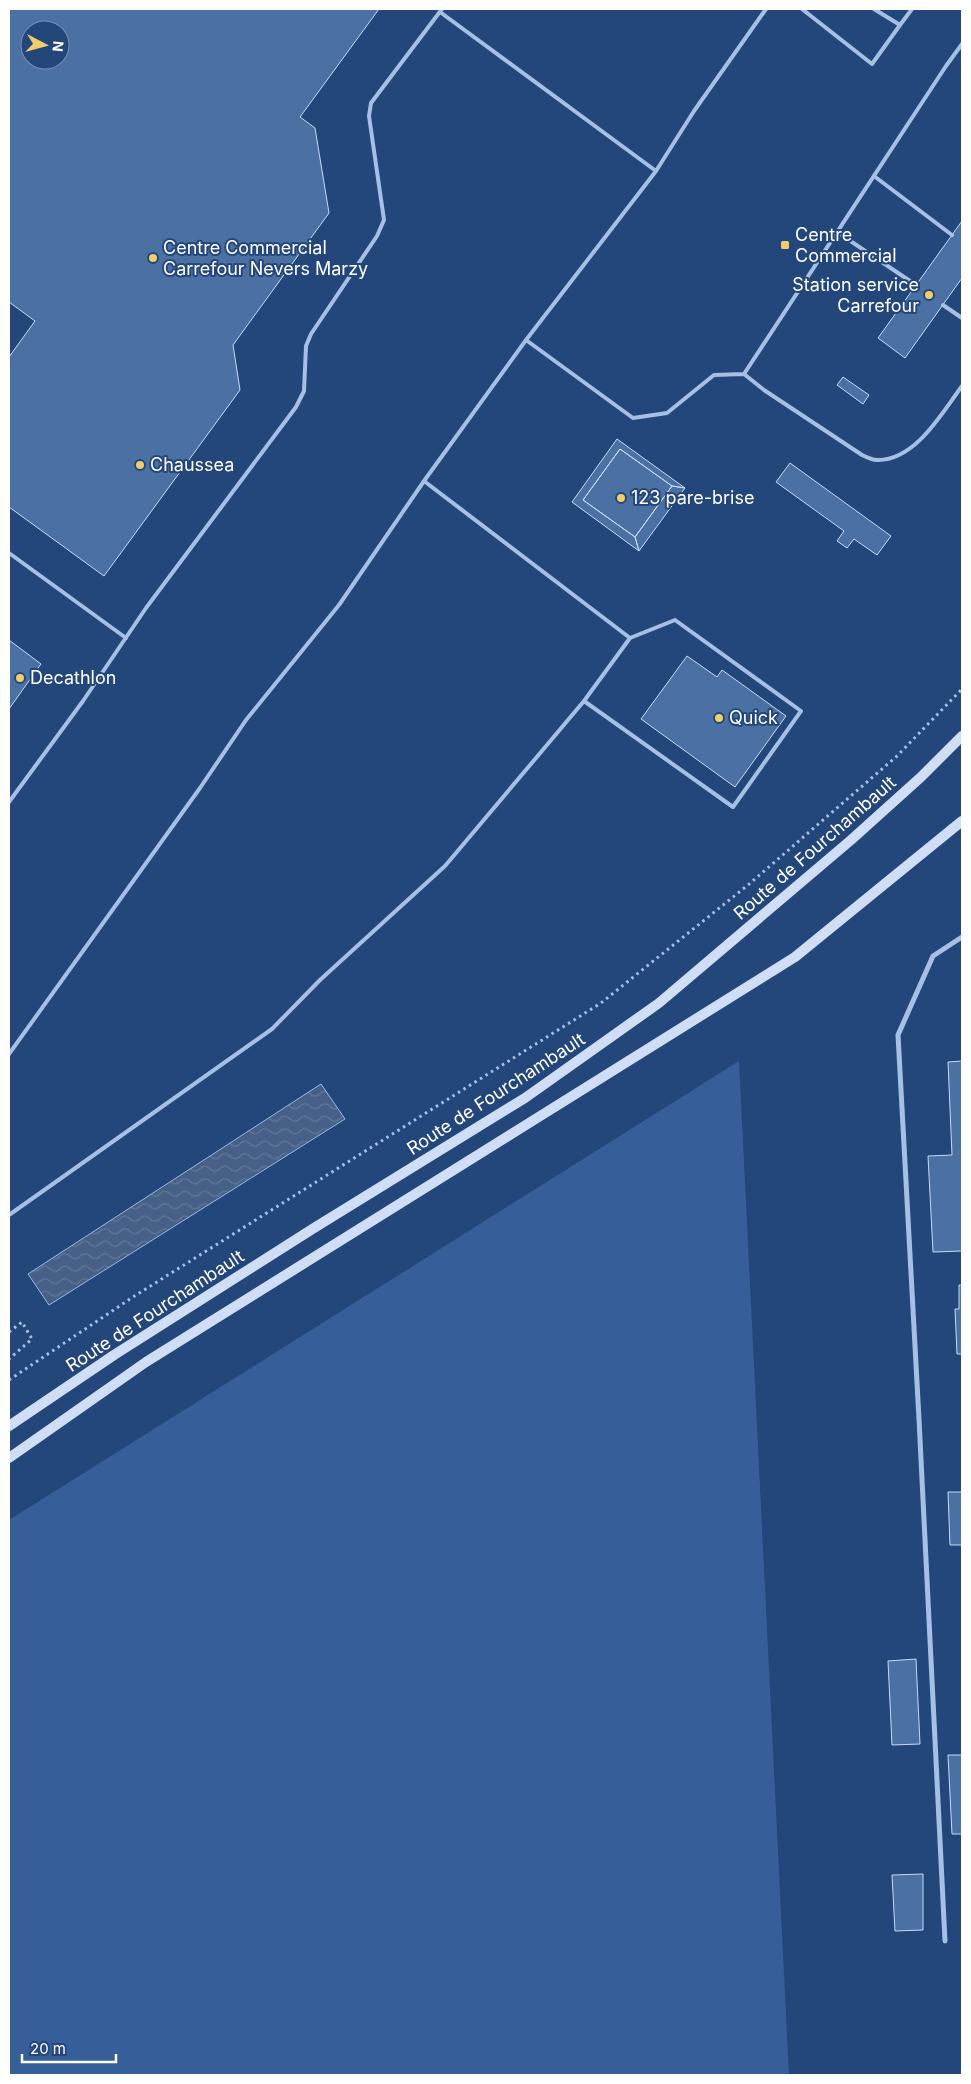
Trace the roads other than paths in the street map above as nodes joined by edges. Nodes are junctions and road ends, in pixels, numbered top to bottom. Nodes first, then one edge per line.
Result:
1 (766, 9) edge
2 (802, 9) edge
3 (874, 9) edge
4 (912, 9) edge
5 (441, 10) edge
6 (900, 25) junction
7 (962, 44) edge
8 (656, 171) junction
9 (874, 176) junction
10 (837, 232) junction
11 (952, 235) dead end
12 (916, 285) dead end
13 (943, 305) dead end
14 (962, 318) edge
15 (526, 340) junction
16 (744, 374) junction
17 (962, 386) edge
18 (424, 481) junction
19 (9, 553) edge
20 (126, 638) junction
21 (630, 638) junction
22 (584, 701) junction
23 (962, 736) edge
24 (9, 802) edge
25 (962, 821) edge
26 (962, 937) edge
27 (9, 1054) edge
28 (9, 1215) edge
29 (9, 1426) edge
30 (9, 1458) edge
31 (945, 1941) dead end

1 - 8 lane
2 - 6 lane
3 - 6 lane
4 - 6 lane
5 - 8 lane
5 - 20 lane
7 - 9 lane
8 - 15 lane
9 - 10 lane
9 - 11 lane
10 - 12 lane
10 - 16 lane
13 - 14 lane
15 - 16 lane
15 - 18 lane
16 - 17 lane
18 - 21 lane
18 - 27 lane
19 - 20 lane
20 - 24 lane
21 - 22 lane
21 - 22 lane
22 - 28 lane
23 - 29 main road, Route de Fourchambault
25 - 30 main road
26 - 31 street

